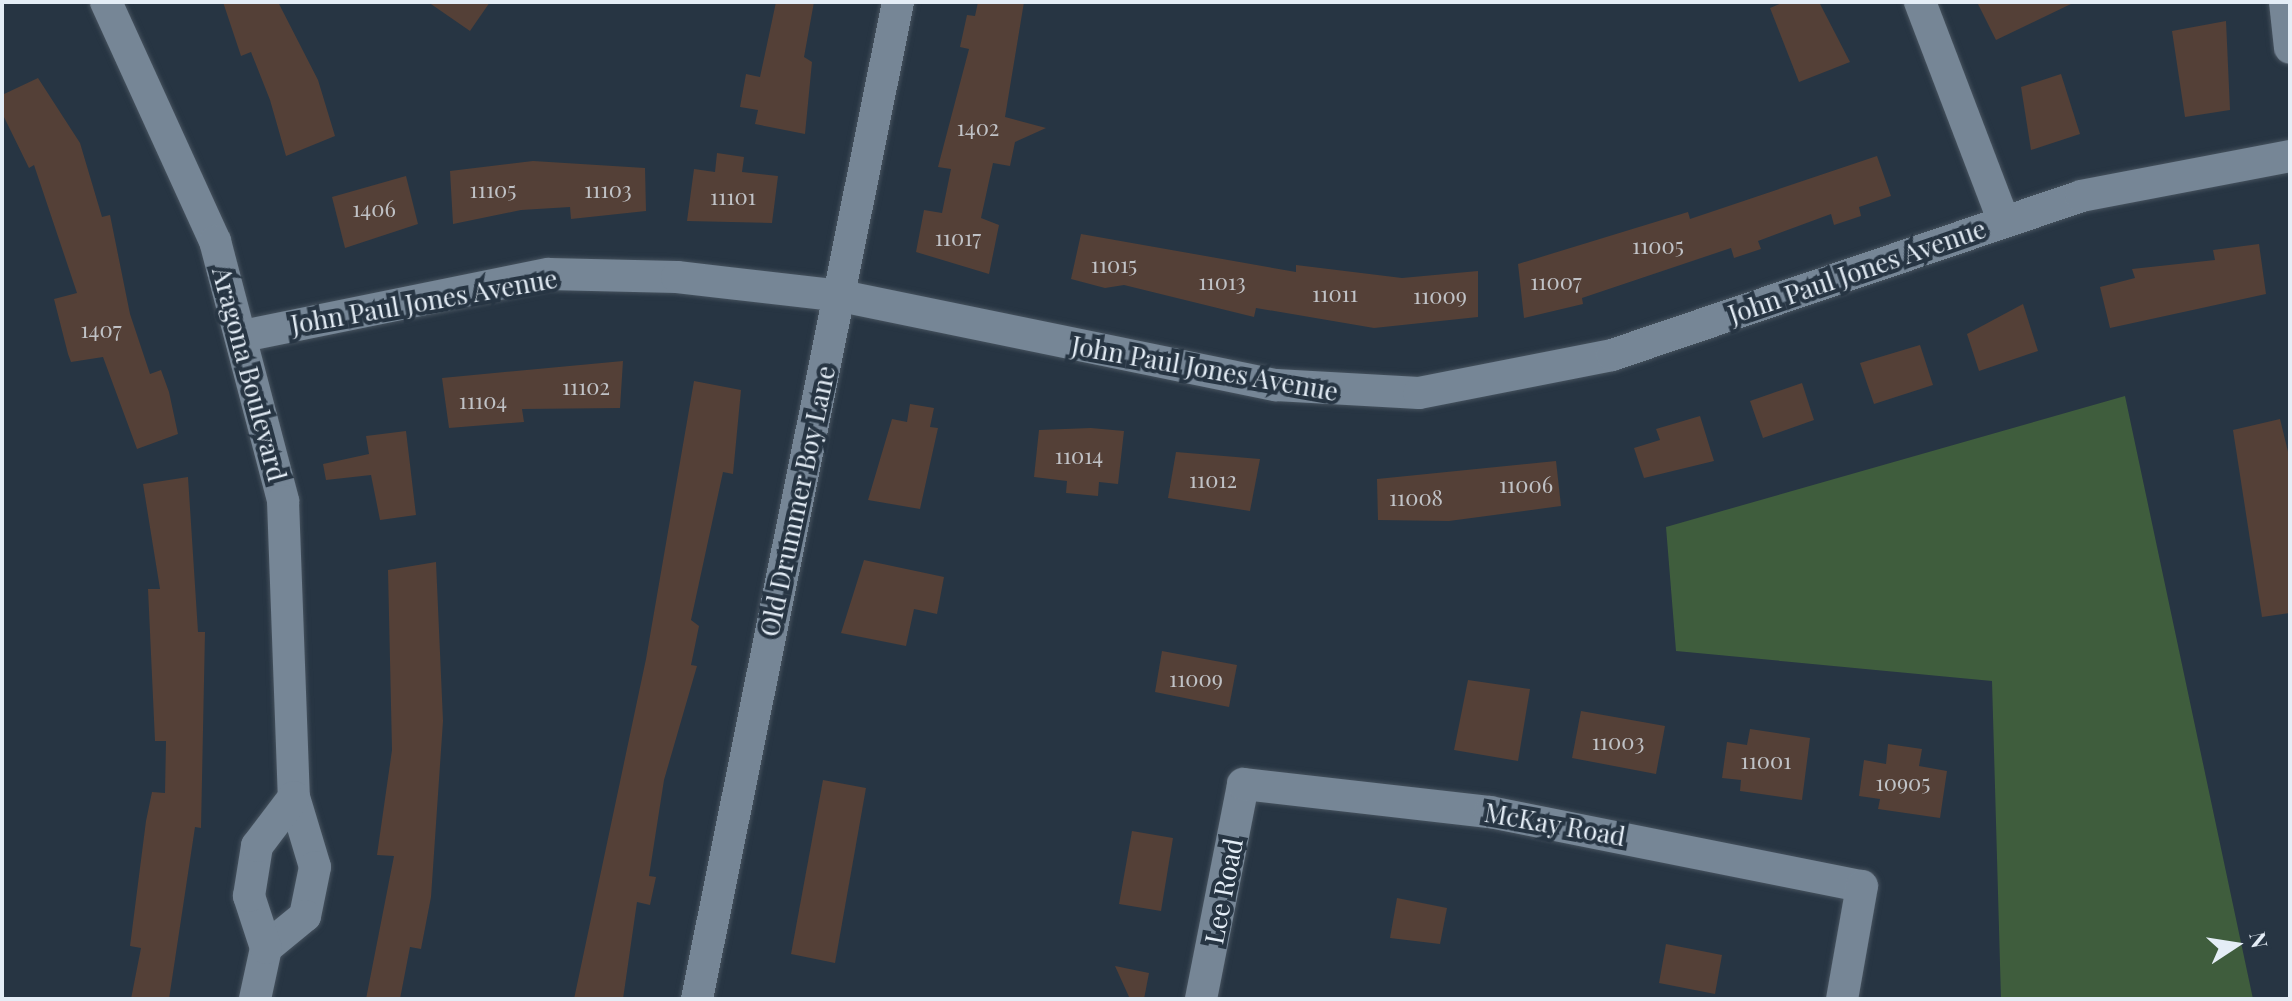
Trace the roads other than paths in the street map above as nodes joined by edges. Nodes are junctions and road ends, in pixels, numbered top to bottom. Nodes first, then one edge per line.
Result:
1 (898, 2) edge
2 (1920, 2) edge
3 (2285, 2) edge
4 (104, 8) edge
5 (2290, 48) edge
6 (2290, 156) edge
7 (2003, 219) junction
8 (841, 296) junction
9 (243, 336) junction
10 (1243, 784) joint
11 (294, 797) junction
12 (266, 948) junction
13 (255, 999) edge
14 (697, 999) edge
15 (1201, 999) edge
16 (1842, 999) edge

1 - 8 street, Old Drummer Boy Lane
2 - 7 street
3 - 5 street
4 - 9 street, Aragona Boulevard
6 - 7 street, John Paul Jones Avenue
7 - 8 street, John Paul Jones Avenue
8 - 9 street, John Paul Jones Avenue
8 - 14 street, Old Drummer Boy Lane
9 - 11 street, Aragona Boulevard
10 - 15 street, Lee Road
10 - 16 street, McKay Road
11 - 12 street
11 - 12 street, Aragona Boulevard
12 - 13 street

